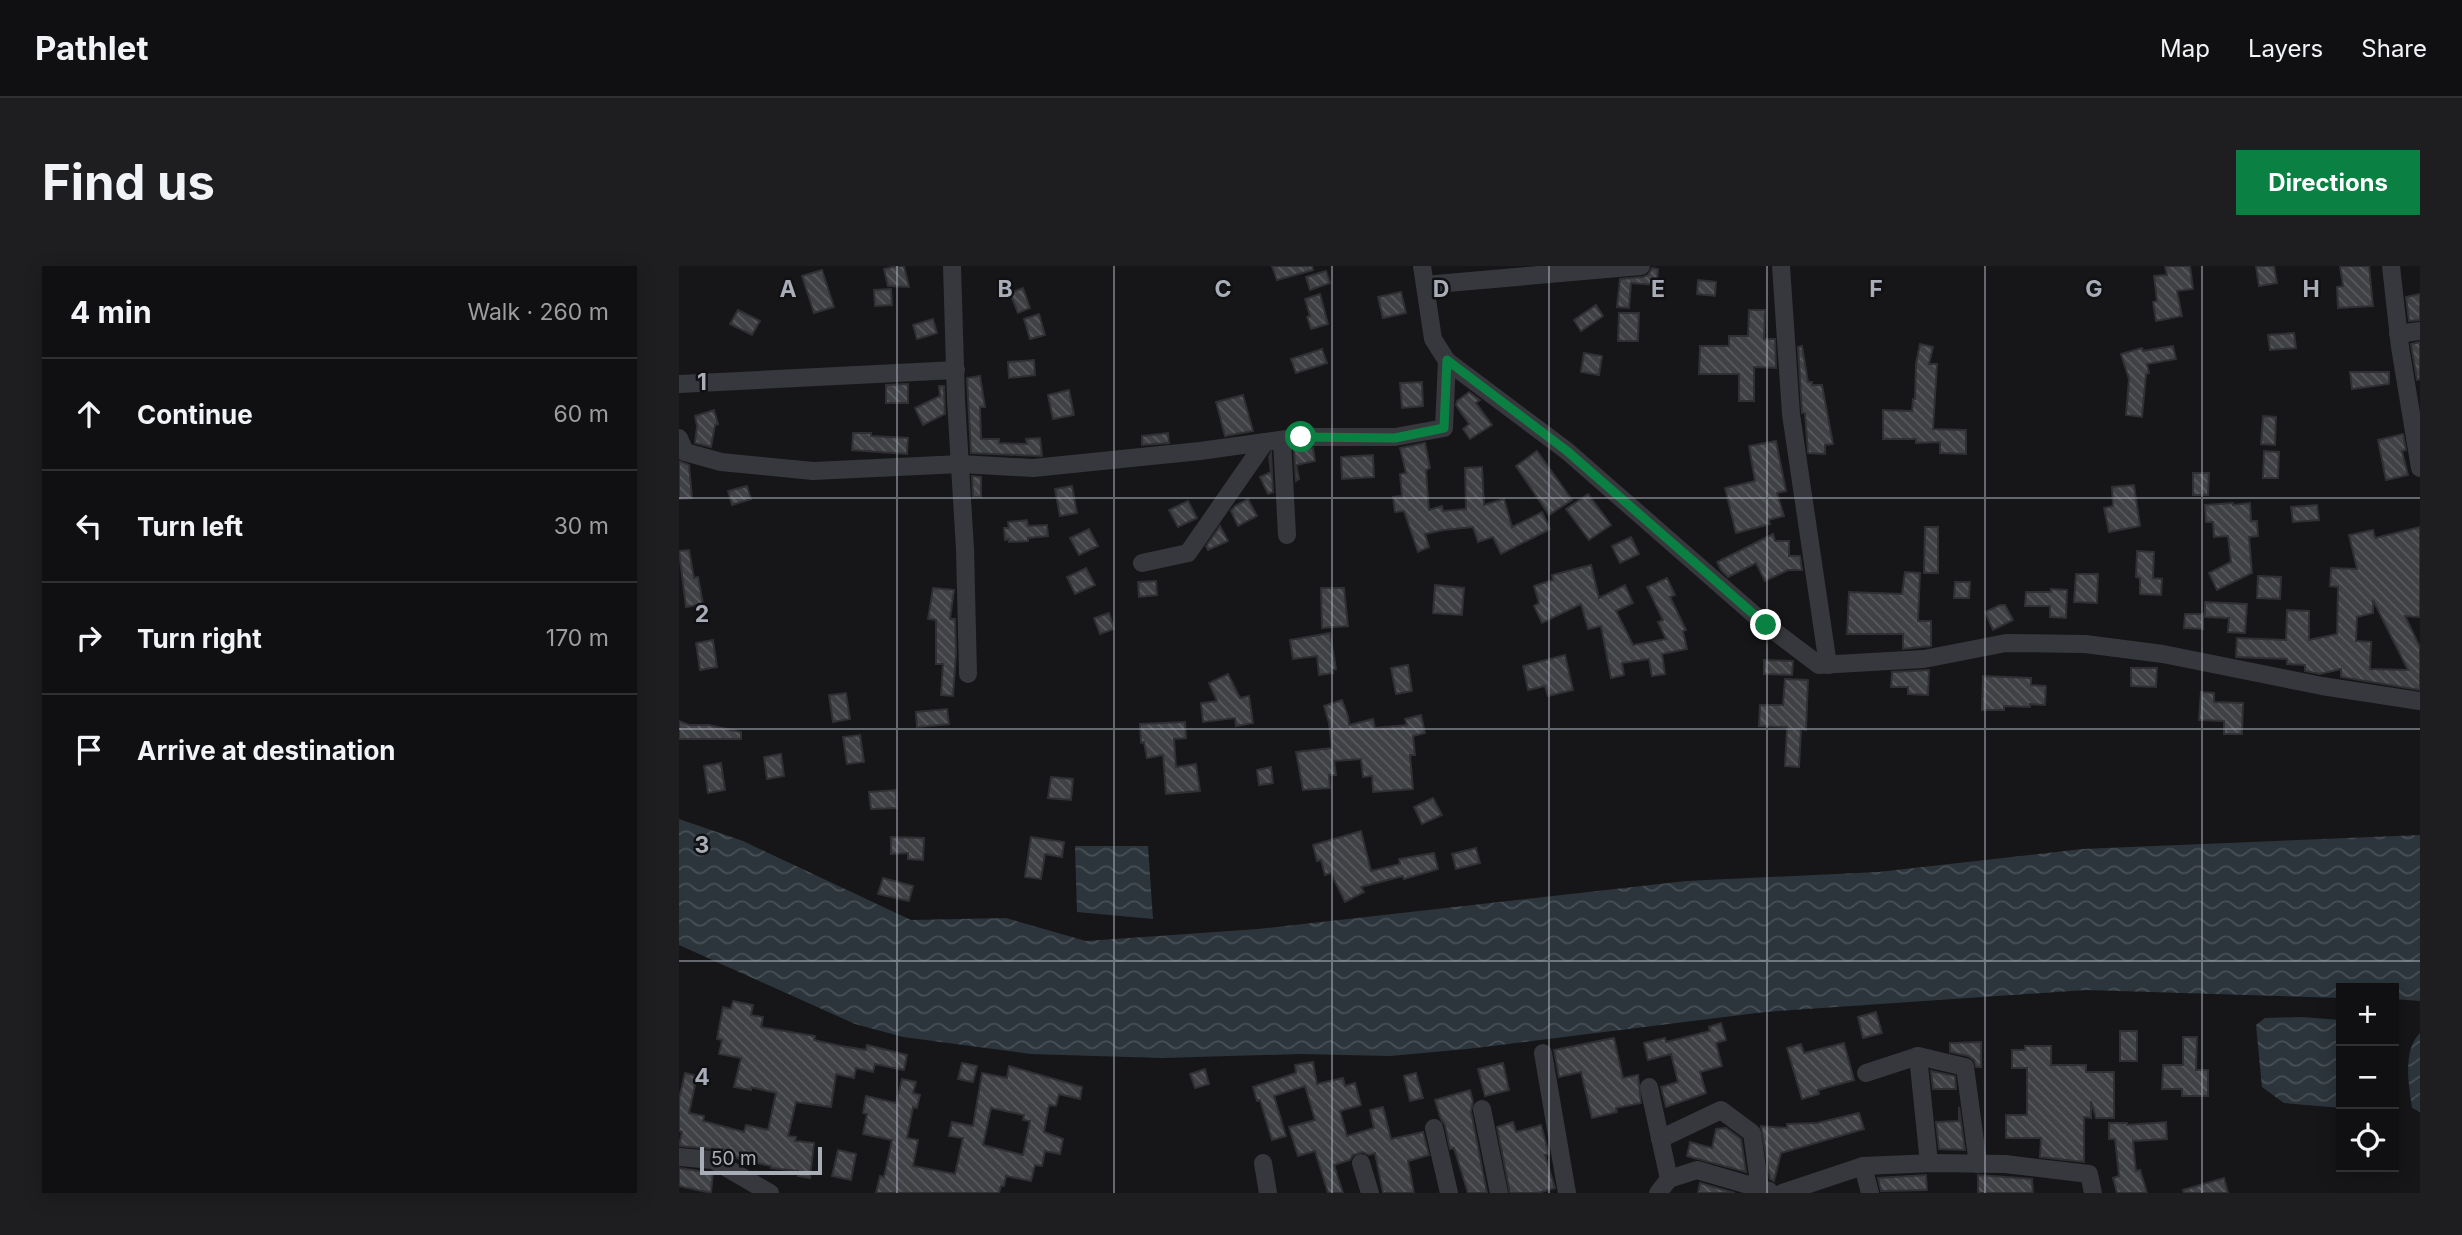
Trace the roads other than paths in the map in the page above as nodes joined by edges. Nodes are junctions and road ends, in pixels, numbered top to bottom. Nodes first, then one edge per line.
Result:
1 (953, 266) edge
2 (1422, 266) edge
3 (1641, 266) edge
4 (1781, 266) edge
5 (2391, 266) edge
6 (1425, 285) junction
7 (2420, 331) edge
8 (2398, 334) junction
9 (1447, 360) junction
10 (956, 370) junction
11 (679, 384) edge
12 (2414, 390) edge
13 (2417, 437) edge
14 (679, 438) edge
15 (1274, 441) junction
16 (961, 464) junction
17 (2420, 468) edge
18 (1287, 535) dead end
19 (1142, 563) dead end
20 (1828, 664) junction
21 (968, 674) dead end
22 (2420, 701) edge
23 (1543, 1054) dead end
24 (1918, 1056) junction
25 (1866, 1073) dead end
26 (1649, 1087) dead end
27 (1482, 1109) dead end
28 (1434, 1128) dead end
29 (1660, 1139) junction
30 (679, 1157) edge
31 (1263, 1163) dead end
32 (1361, 1163) dead end
33 (1929, 1163) junction
34 (1978, 1164) junction
35 (1863, 1166) junction
36 (1664, 1186) edge
37 (1768, 1191) edge
38 (770, 1193) edge
39 (1268, 1193) edge
40 (1370, 1193) edge
41 (1449, 1193) edge
42 (1499, 1193) edge
43 (1567, 1193) edge
44 (1781, 1193) edge
45 (1870, 1193) edge
46 (2093, 1193) edge

1 - 10 street
2 - 6 street
3 - 6 street
4 - 20 street
5 - 8 street
6 - 9 street
7 - 8 street
8 - 12 street
9 - 15 street
9 - 20 street
10 - 11 street
10 - 16 street
12 - 13 street
13 - 17 street
14 - 16 street
15 - 16 street
15 - 18 street
15 - 19 street
16 - 21 street
20 - 22 street
23 - 43 street
24 - 25 street
24 - 33 street
24 - 34 street
26 - 29 street
27 - 42 street
28 - 41 street
29 - 36 street
29 - 37 street
30 - 38 street
31 - 39 street
32 - 40 street
33 - 34 street
33 - 35 street
34 - 46 street
35 - 44 street
35 - 45 street
36 - 37 street

